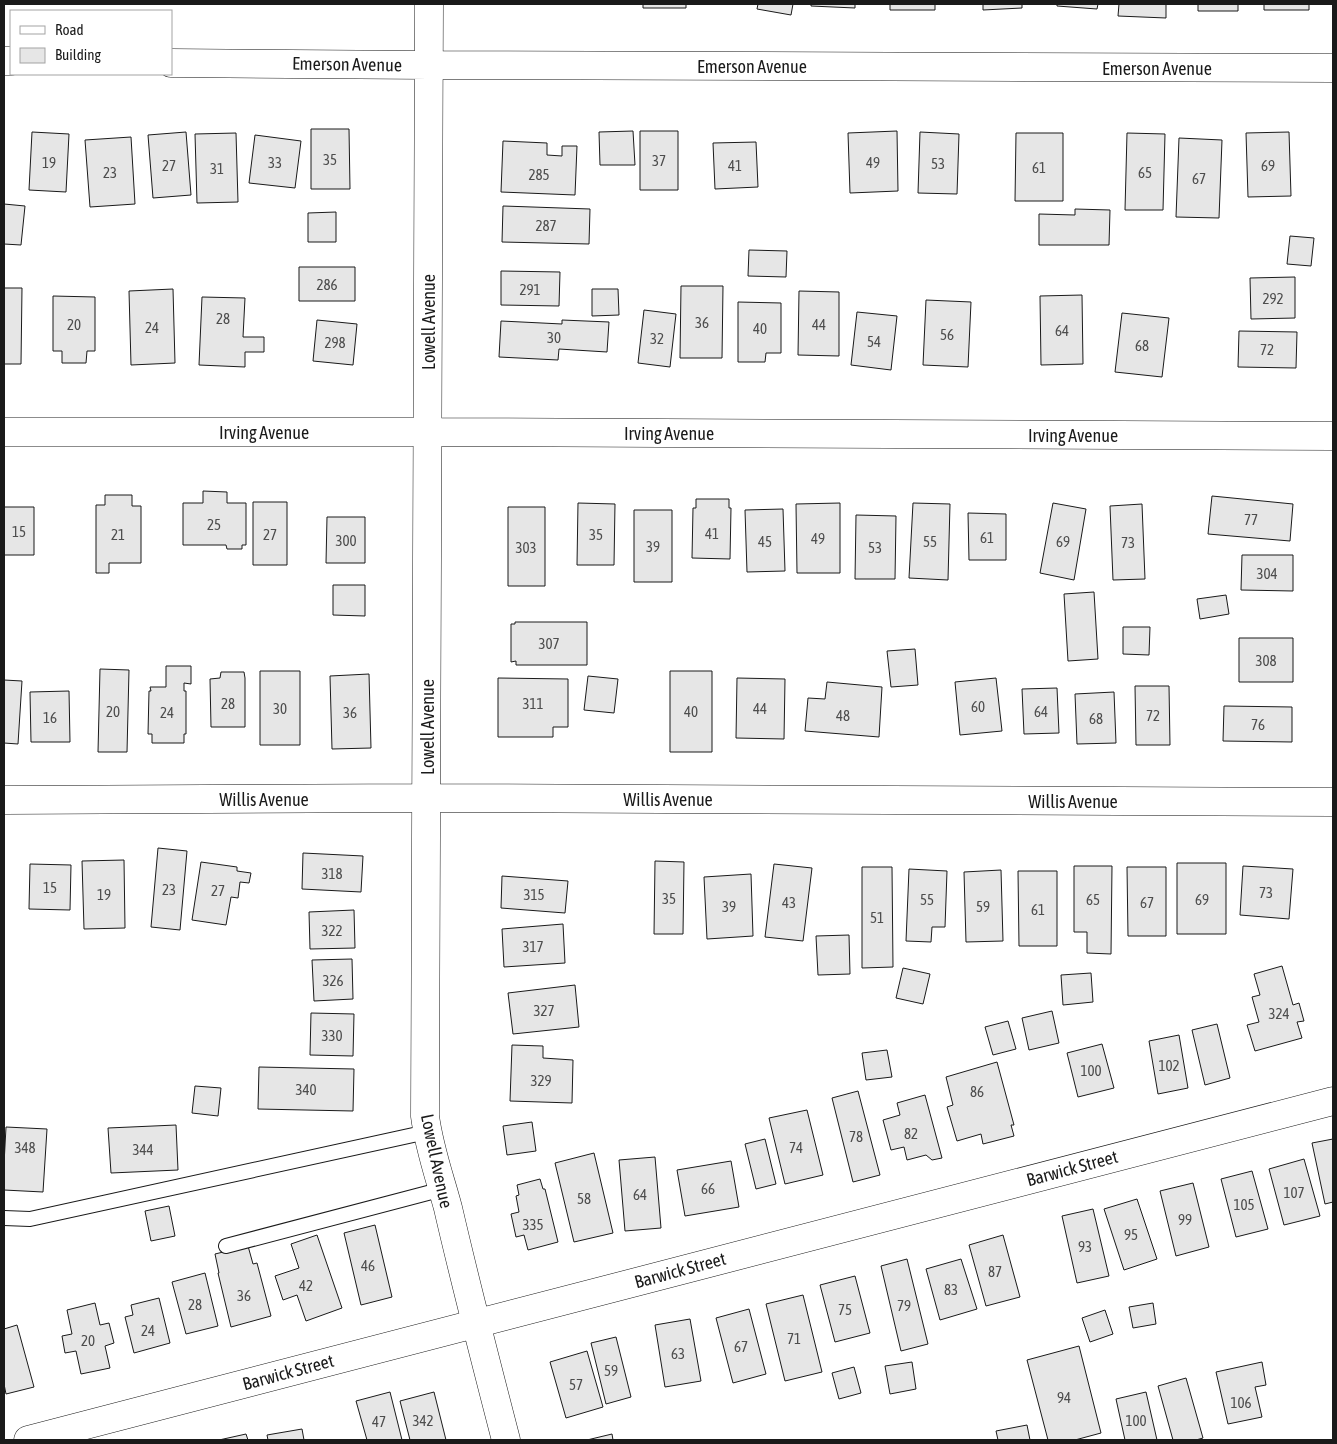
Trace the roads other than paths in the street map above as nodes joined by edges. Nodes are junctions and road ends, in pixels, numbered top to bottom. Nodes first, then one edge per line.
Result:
1 (429, 4) edge
2 (172, 63) edge
3 (429, 65) junction
4 (1333, 68) edge
5 (4, 432) edge
6 (428, 432) junction
7 (1333, 436) edge
8 (426, 798) junction
9 (4, 800) edge
10 (1333, 802) edge
11 (1333, 1101) edge
12 (427, 1132) junction
13 (443, 1189) junction
14 (4, 1218) edge
15 (226, 1246) dead end
16 (476, 1323) junction
17 (28, 1440) edge
18 (506, 1440) edge

1 - 3 street, Lowell Avenue
2 - 3 street, Emerson Avenue
3 - 4 street, Emerson Avenue
3 - 6 street, Lowell Avenue
5 - 6 street, Irving Avenue
6 - 7 street, Irving Avenue
6 - 8 street, Lowell Avenue
8 - 9 street, Willis Avenue
8 - 10 street, Willis Avenue
8 - 12 street, Lowell Avenue
11 - 16 street, Barwick Street
12 - 13 street, Lowell Avenue
12 - 14 lane
13 - 15 lane
13 - 16 street, Lowell Avenue
16 - 17 street, Barwick Street
16 - 18 street, Lowell Avenue

